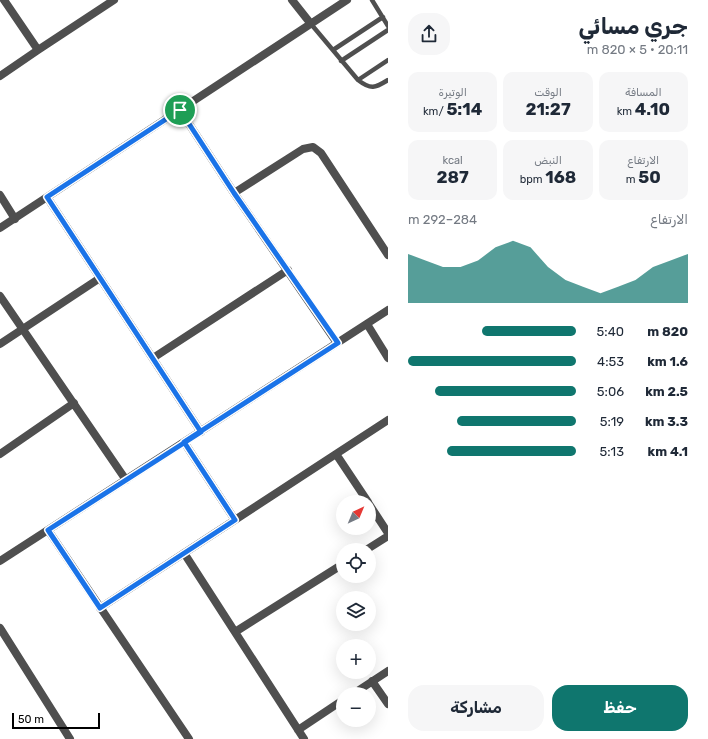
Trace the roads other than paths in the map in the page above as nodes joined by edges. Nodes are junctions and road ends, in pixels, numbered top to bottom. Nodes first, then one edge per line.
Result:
1 (4, 0) edge
2 (114, 0) edge
3 (292, 0) edge
4 (347, 0) edge
5 (372, 0) edge
6 (383, 17) junction
7 (311, 24) junction
8 (388, 26) edge
9 (388, 30) edge
10 (38, 50) junction
11 (333, 50) junction
12 (388, 60) edge
13 (341, 61) junction
14 (0, 76) edge
15 (358, 80) junction
16 (388, 80) edge
17 (180, 110) junction
18 (234, 193) junction
19 (0, 195) edge
20 (47, 197) junction
21 (15, 218) junction
22 (0, 228) edge
23 (388, 255) edge
24 (288, 270) junction
25 (100, 278) junction
26 (0, 296) edge
27 (388, 310) edge
28 (367, 324) junction
29 (23, 329) junction
30 (338, 343) junction
31 (0, 344) edge
32 (153, 358) junction
33 (388, 358) edge
34 (74, 403) junction
35 (388, 420) edge
36 (201, 432) junction
37 (184, 442) junction
38 (0, 454) edge
39 (336, 454) junction
40 (126, 480) junction
41 (363, 495) edge
42 (376, 516) edge
43 (235, 520) junction
44 (48, 530) junction
45 (388, 535) edge
46 (376, 543) edge
47 (184, 553) junction
48 (0, 561) edge
49 (336, 568) edge
50 (100, 608) junction
51 (0, 628) edge
52 (235, 632) junction
53 (388, 671) edge
54 (372, 681) junction
55 (363, 687) edge
56 (388, 704) edge
57 (336, 705) edge
58 (298, 730) junction
59 (70, 739) edge
60 (189, 739) edge
61 (304, 739) edge

1 - 10 street
2 - 10 street
3 - 7 street
4 - 7 street
5 - 6 lane
6 - 8 lane
6 - 11 lane
7 - 11 lane
7 - 17 street
9 - 13 lane
10 - 14 street
11 - 13 lane
12 - 15 lane
13 - 15 lane
15 - 16 lane
17 - 18 street
17 - 20 street
18 - 23 street
18 - 24 street
19 - 21 street
20 - 21 street
20 - 25 street
21 - 22 street
24 - 30 street
24 - 32 street
25 - 29 street
25 - 32 street
26 - 29 street
27 - 28 street
28 - 30 street
28 - 33 street
29 - 31 street
29 - 34 street
30 - 36 street
32 - 36 street
34 - 38 street
34 - 40 street
35 - 39 street
36 - 37 street
37 - 40 street
37 - 43 street
39 - 41 street
39 - 43 street
40 - 44 street
42 - 45 street
43 - 47 street
44 - 48 street
44 - 50 street
45 - 46 street
47 - 50 street
47 - 52 street
49 - 52 street
50 - 60 street
51 - 59 street
52 - 58 street
53 - 54 street
54 - 55 street
54 - 56 street
57 - 58 street
58 - 61 street

